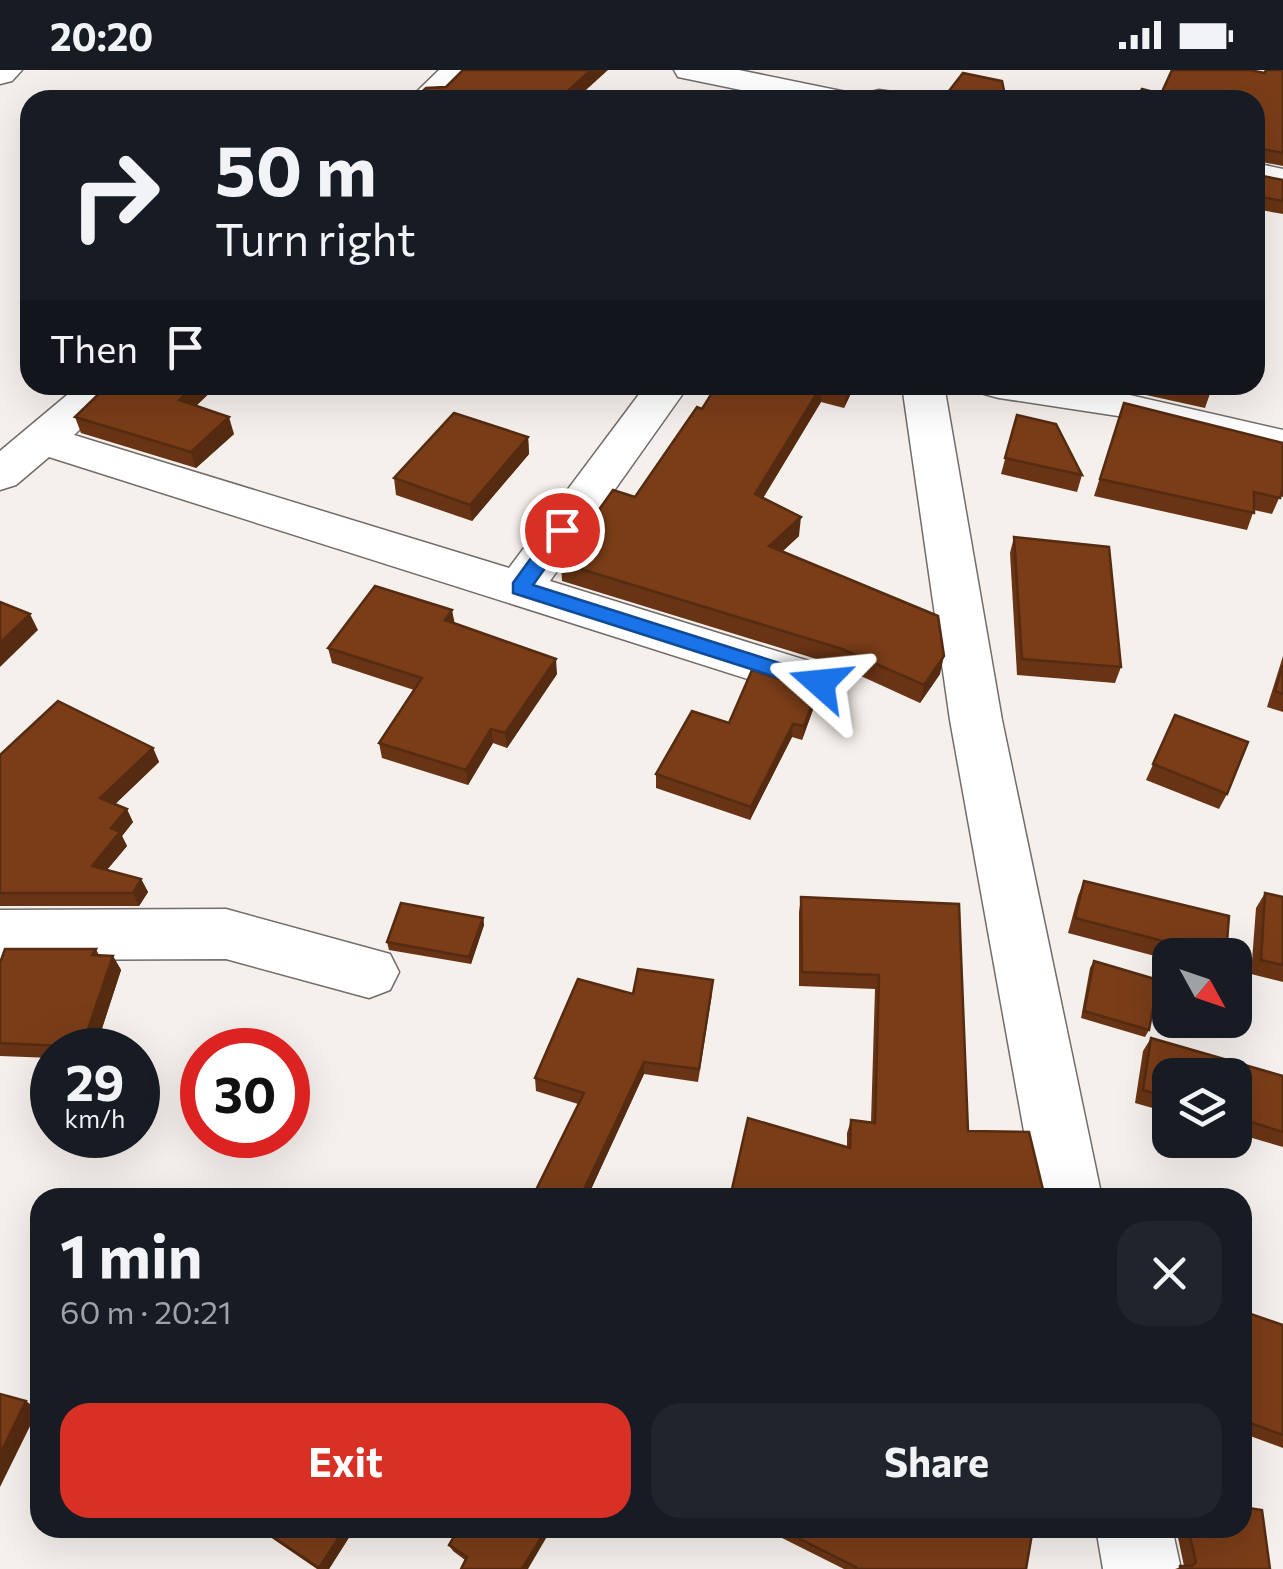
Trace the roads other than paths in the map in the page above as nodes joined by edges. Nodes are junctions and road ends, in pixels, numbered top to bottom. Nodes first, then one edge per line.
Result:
1 (458, 70) edge
2 (690, 70) edge
3 (435, 90) edge
4 (789, 90) edge
5 (94, 395) edge
6 (661, 395) edge
7 (925, 395) edge
8 (1069, 395) edge
9 (43, 440) junction
10 (1283, 444) edge
11 (0, 475) edge
12 (520, 588) junction
13 (820, 683) dead end
14 (0, 934) edge
15 (368, 972) dead end
16 (1067, 1188) edge
17 (1136, 1538) edge
18 (1142, 1569) edge

1 - 3 street
2 - 4 street
5 - 9 street
6 - 12 street
7 - 16 street
8 - 10 street
9 - 11 street
9 - 12 street
12 - 13 street
14 - 15 street
17 - 18 street

